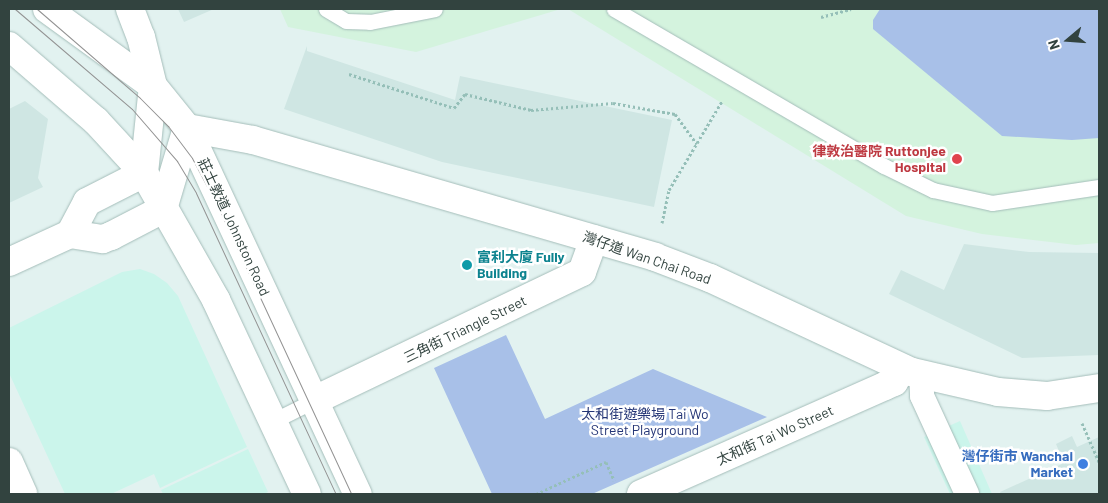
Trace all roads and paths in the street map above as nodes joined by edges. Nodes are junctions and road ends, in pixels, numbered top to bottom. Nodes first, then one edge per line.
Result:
1 (46, 9) edge
2 (130, 9) edge
3 (326, 9) edge
4 (435, 9) edge
5 (614, 9) edge
6 (851, 9) edge
7 (821, 17) dead end
8 (9, 46) edge
9 (349, 74) dead end
10 (153, 86) junction
11 (724, 98) dead end
12 (187, 128) junction
13 (697, 144) junction
14 (144, 173) junction
15 (1099, 187) edge
16 (163, 209) junction
17 (662, 223) dead end
18 (70, 234) junction
19 (594, 239) junction
20 (9, 262) edge
21 (912, 371) junction
22 (1099, 388) edge
23 (315, 400) junction
24 (1080, 418) dead end
25 (273, 421) junction
26 (9, 462) edge
27 (1099, 462) edge
28 (615, 484) dead end
29 (23, 494) edge
30 (306, 494) edge
31 (358, 494) edge
32 (536, 494) edge
33 (641, 494) edge
34 (967, 494) edge

1 - 10 street, 莊士敦道 Johnston Road
2 - 10 street
3 - 4 lane
5 - 15 lane
6 - 7 path
8 - 14 street
9 - 13 path
10 - 12 street, 莊士敦道 Johnston Road
10 - 14 street
11 - 13 path
12 - 16 street
12 - 19 street, 灣仔道 Wan Chai Road
12 - 23 street, 莊士敦道 Johnston Road
13 - 17 path
14 - 16 street
14 - 18 street
16 - 18 street
16 - 25 street
18 - 20 street
19 - 21 street, 灣仔道 Wan Chai Road
19 - 23 street, 三角街 Triangle Street
21 - 22 street, 灣仔道 Wan Chai Road
21 - 33 street, 太和街 Tai Wo Street
21 - 34 street
23 - 25 lane
23 - 31 street, 莊士敦道 Johnston Road
24 - 27 path
25 - 30 street
26 - 29 street
28 - 32 path

